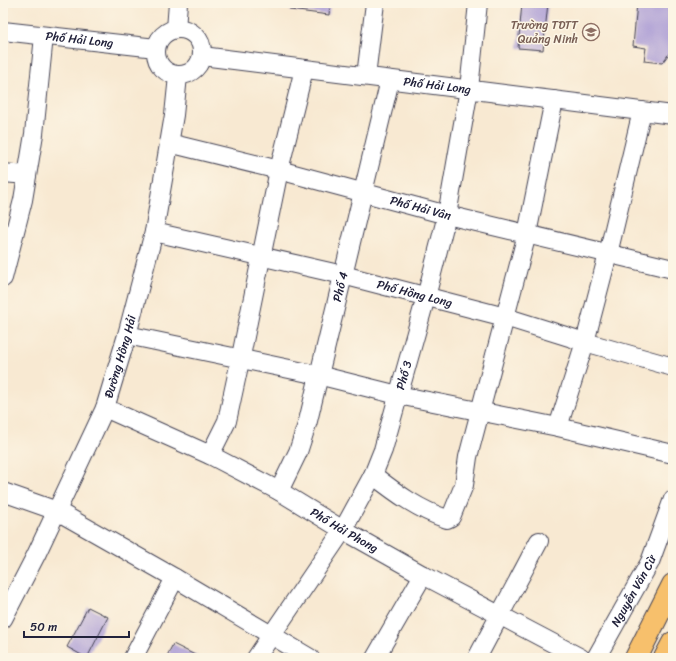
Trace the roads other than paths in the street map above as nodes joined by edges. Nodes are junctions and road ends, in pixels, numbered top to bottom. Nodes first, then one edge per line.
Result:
1 (178, 3) edge
2 (375, 3) edge
3 (478, 3) edge
4 (176, 29) junction
5 (3, 31) edge
6 (44, 36) junction
7 (156, 48) junction
8 (202, 56) junction
9 (304, 69) junction
10 (178, 76) junction
11 (366, 76) junction
12 (390, 80) junction
13 (469, 89) junction
14 (554, 100) junction
15 (642, 111) junction
16 (673, 115) edge
17 (169, 143) junction
18 (279, 170) junction
19 (3, 172) edge
20 (27, 175) junction
21 (363, 192) junction
22 (447, 215) junction
23 (154, 232) junction
24 (527, 234) junction
25 (608, 254) junction
26 (261, 257) junction
27 (673, 269) edge
28 (343, 275) junction
29 (3, 278) edge
30 (426, 297) junction
31 (505, 317) junction
32 (127, 335) junction
33 (585, 342) junction
34 (241, 358) junction
35 (673, 367) edge
36 (318, 375) junction
37 (398, 395) junction
38 (105, 408) junction
39 (479, 412) junction
40 (558, 427) junction
41 (673, 454) edge
42 (210, 455) junction
43 (373, 475) junction
44 (279, 491) junction
45 (3, 492) edge
46 (673, 499) edge
47 (57, 511) junction
48 (342, 530) junction
49 (539, 541) dead end
50 (423, 575) junction
51 (176, 578) junction
52 (673, 585) edge
53 (500, 616) junction
54 (3, 619) edge
55 (271, 635) junction
56 (133, 658) edge
57 (256, 658) edge
58 (310, 658) edge
59 (375, 658) edge
60 (478, 658) edge
61 (581, 658) edge
62 (596, 658) edge
63 (636, 658) edge

1 - 4 street
2 - 11 street
3 - 13 street, Phố 3
4 - 7 street
4 - 8 street
5 - 6 street, Phố Hải Long
6 - 7 street, Phố Hải Long
6 - 20 street
7 - 10 street
8 - 9 street, Phố Hải Long
8 - 10 street
9 - 11 street, Phố Hải Long
9 - 18 street
10 - 17 street, Đường Hồng Hải
11 - 12 street, Phố Hải Long
12 - 13 street, Phố Hải Long
12 - 21 street, Phố 4
13 - 14 street, Phố Hải Long
13 - 22 street, Phố 3
14 - 15 street, Phố Hải Long
14 - 24 street
15 - 16 street, Phố Hải Long
15 - 25 street
17 - 18 street, Phố Hải Vân
17 - 23 street, Đường Hồng Hải
18 - 21 street, Phố Hải Vân
18 - 26 street
19 - 20 street
20 - 29 street
21 - 22 street, Phố Hải Vân
21 - 28 street, Phố 4
22 - 24 street, Phố Hải Vân
22 - 30 street, Phố 3
23 - 26 street, Phố Hồng Long
23 - 32 street, Đường Hồng Hải
24 - 25 street, Phố Hải Vân
24 - 31 street
25 - 27 street, Phố Hải Vân
25 - 33 street
26 - 28 street, Phố Hồng Long
26 - 34 street
28 - 30 street, Phố Hồng Long
28 - 36 street, Phố 4
30 - 31 street, Phố Hồng Long
30 - 37 street, Phố 3
31 - 33 street, Phố Hồng Long
31 - 39 street
32 - 34 street
32 - 38 street, Đường Hồng Hải
33 - 35 street, Phố Hồng Long
33 - 40 street
34 - 36 street
34 - 42 street
36 - 37 street
36 - 44 street, Phố 4
37 - 39 street
37 - 43 street, Phố 3
38 - 42 street, Phố Hải Phong
38 - 47 street, Đường Hồng Hải
39 - 40 street
39 - 43 street
40 - 41 street
42 - 44 street, Phố Hải Phong
43 - 48 street, Phố 3
44 - 48 street, Phố Hải Phong
45 - 47 street
46 - 62 street, Nguyễn Văn Cừ
47 - 51 street
47 - 54 street, Đường Hồng Hải
48 - 50 street, Phố Hải Phong
48 - 55 street, Phố 3
49 - 53 street
50 - 53 street, Phố Hải Phong
50 - 59 street
51 - 55 street
51 - 56 street
52 - 63 main road
53 - 60 street
53 - 61 street, Phố Hải Phong
55 - 57 street, Phố 3
55 - 58 street

